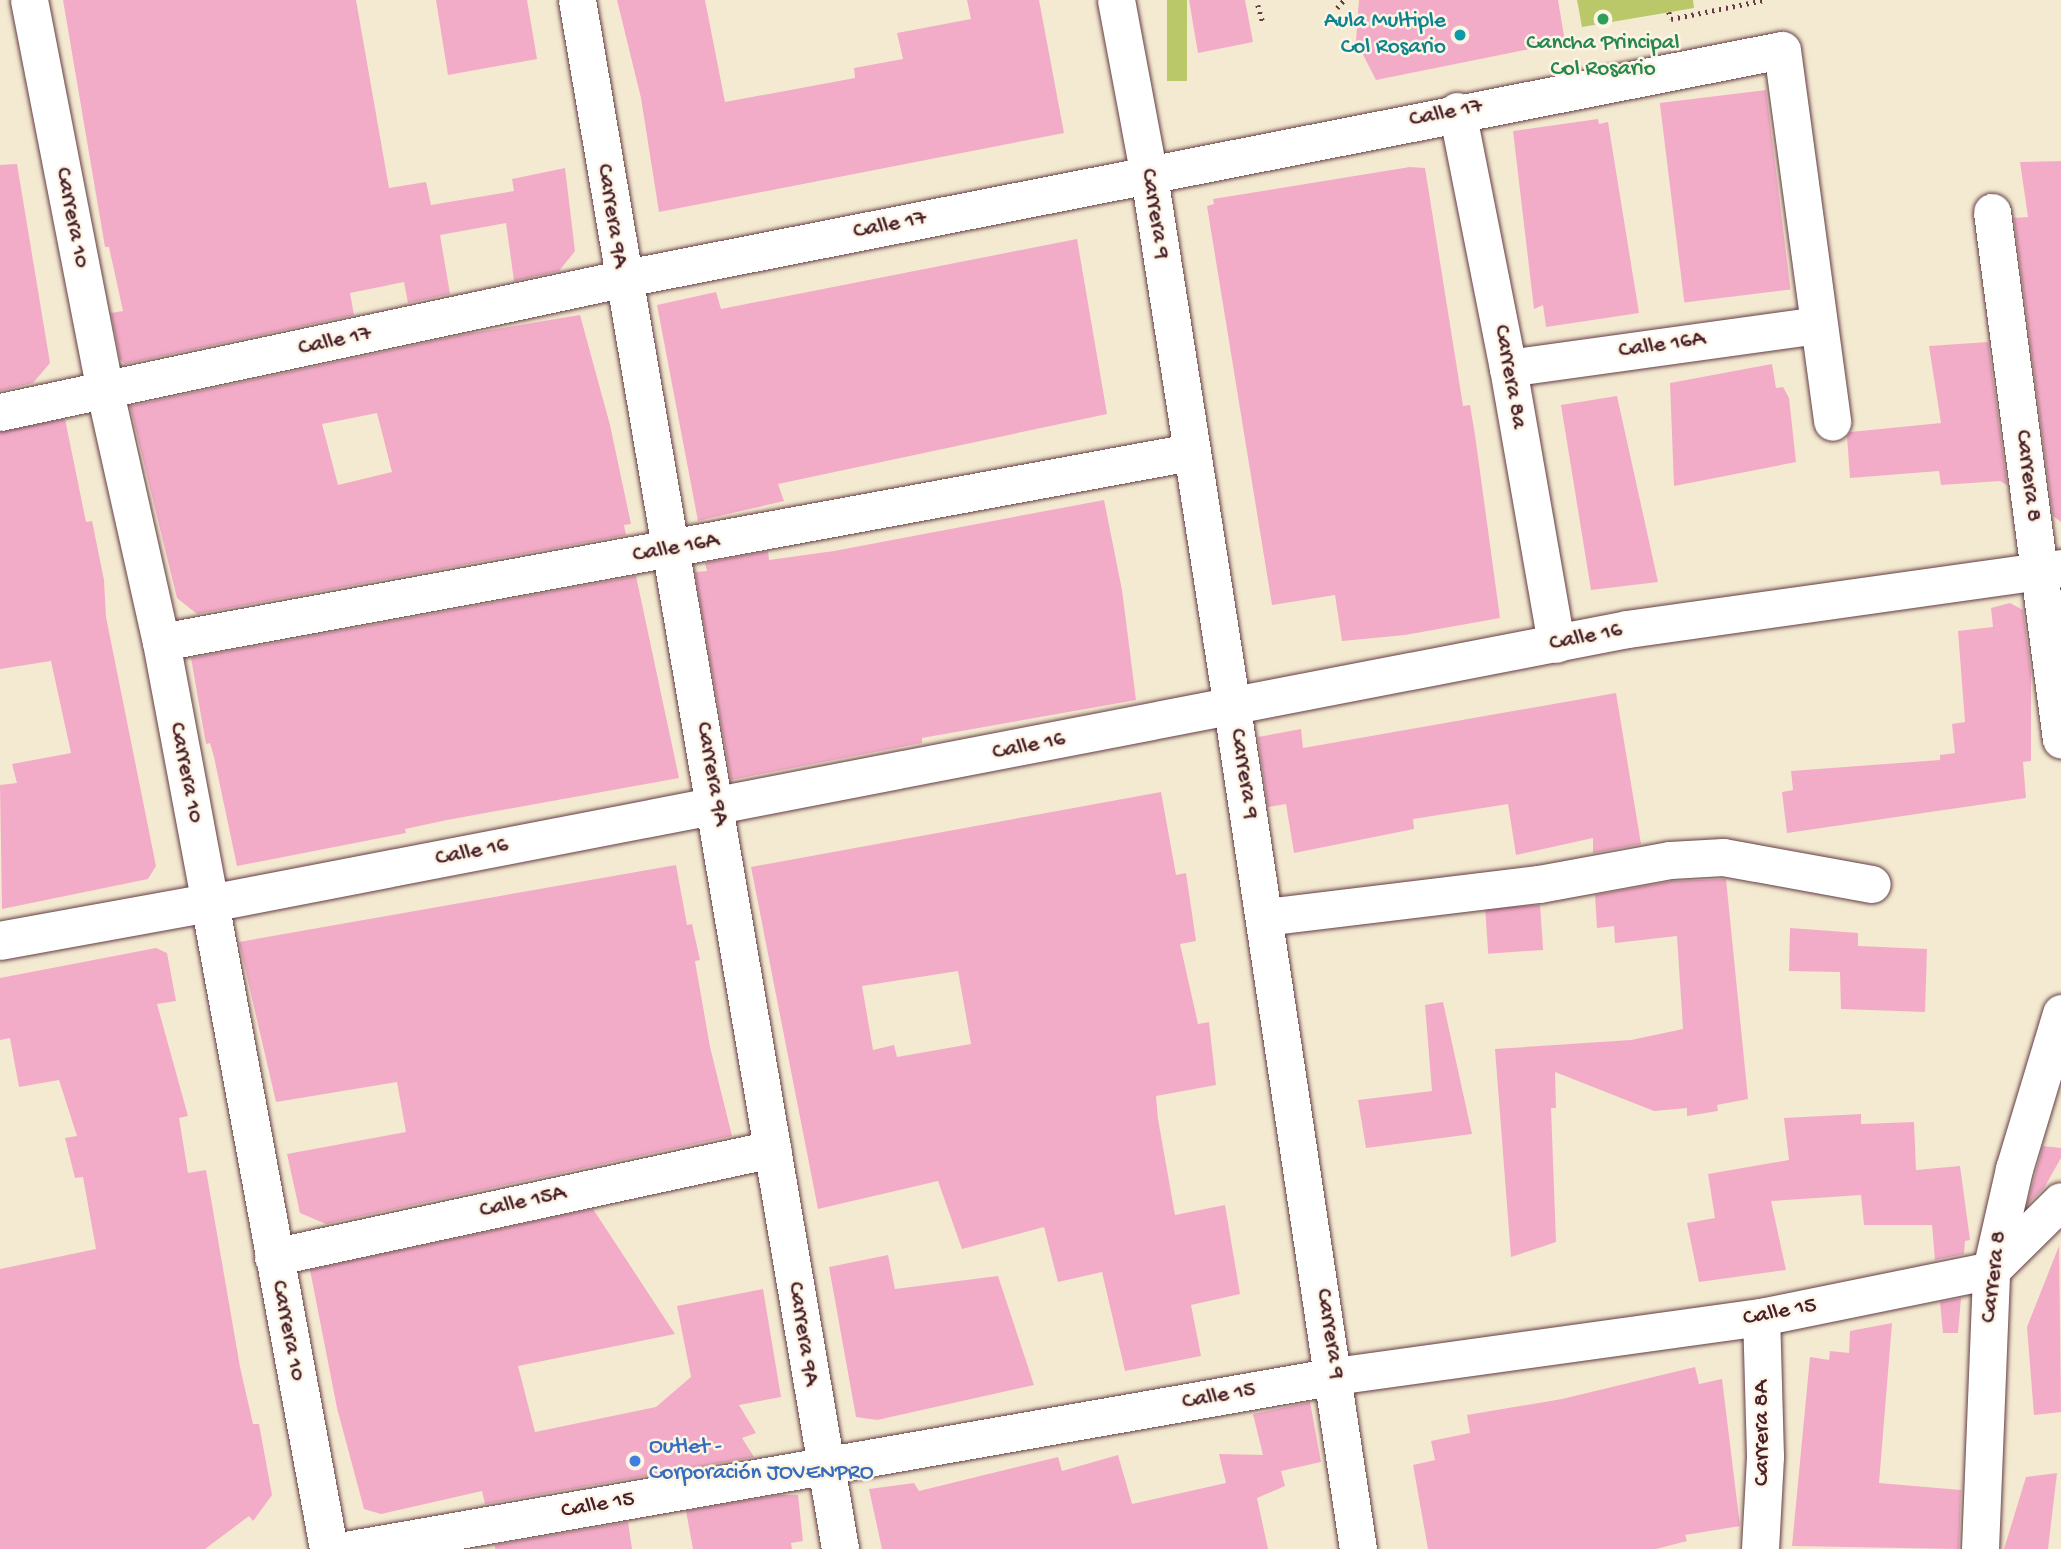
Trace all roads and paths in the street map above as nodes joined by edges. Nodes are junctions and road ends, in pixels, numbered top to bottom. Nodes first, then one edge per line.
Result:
1 (29, 0) edge
2 (577, 0) edge
3 (1116, 0) edge
4 (1345, 0) edge
5 (1764, 0) edge
6 (1258, 5) dead end
7 (1337, 8) dead end
8 (1669, 12) dead end
9 (1263, 22) dead end
10 (1457, 111) junction
11 (1149, 176) junction
12 (1992, 212) dead end
13 (621, 279) junction
14 (1816, 325) junction
15 (1508, 368) junction
16 (105, 392) junction
17 (0, 412) edge
18 (1832, 422) dead end
19 (1190, 452) junction
20 (670, 550) junction
21 (2050, 570) edge
22 (161, 642) junction
23 (1556, 644) junction
24 (1233, 708) junction
25 (2061, 740) edge
26 (717, 806) junction
27 (1872, 884) dead end
28 (210, 903) junction
29 (1265, 917) junction
30 (0, 941) edge
31 (2061, 1013) edge
32 (772, 1149) junction
33 (2061, 1201) edge
34 (273, 1257) junction
35 (1991, 1270) junction
36 (1761, 1318) junction
37 (1335, 1376) junction
38 (823, 1466) junction
39 (330, 1549) edge
40 (351, 1549) edge
41 (840, 1549) edge
42 (1358, 1549) edge
43 (1760, 1549) edge
44 (1980, 1549) edge

1 - 16 street, Carrera 10
2 - 13 street, Carrera 9A
3 - 11 street, Carrera 9
4 - 7 path
5 - 8 path
6 - 9 path
10 - 11 street, Calle 17
10 - 14 street, Calle 17
10 - 15 street, Carrera 8a
11 - 13 street, Calle 17
11 - 19 street, Carrera 9
12 - 21 street, Carrera 8
13 - 16 street, Calle 17
13 - 20 street, Carrera 9A
14 - 15 street, Calle 16A
14 - 18 street
15 - 23 street, Carrera 8a
16 - 17 street, Calle 17
16 - 22 street, Carrera 10
19 - 20 street, Calle 16A
19 - 24 street, Carrera 9
20 - 22 street, Calle 16A
20 - 26 street, Carrera 9A
21 - 23 street, Calle 16
21 - 25 street, Carrera 8
22 - 28 street, Carrera 10
23 - 24 street, Calle 16
24 - 26 street, Calle 16
24 - 29 street, Carrera 9
26 - 28 street, Calle 16
26 - 32 street, Carrera 9A
27 - 29 street
28 - 30 street, Calle 16
28 - 34 street, Carrera 10
29 - 37 street, Carrera 9
31 - 35 street, Carrera 8
32 - 34 street, Calle 15A
32 - 38 street, Carrera 9A
33 - 35 street
34 - 39 street, Carrera 10
35 - 36 street, Calle 15
35 - 44 street, Carrera 8
36 - 37 street, Calle 15
36 - 43 street, Carrera 8A
37 - 38 street, Calle 15
37 - 42 street, Carrera 9
38 - 40 street, Calle 15
38 - 41 street, Carrera 9A

